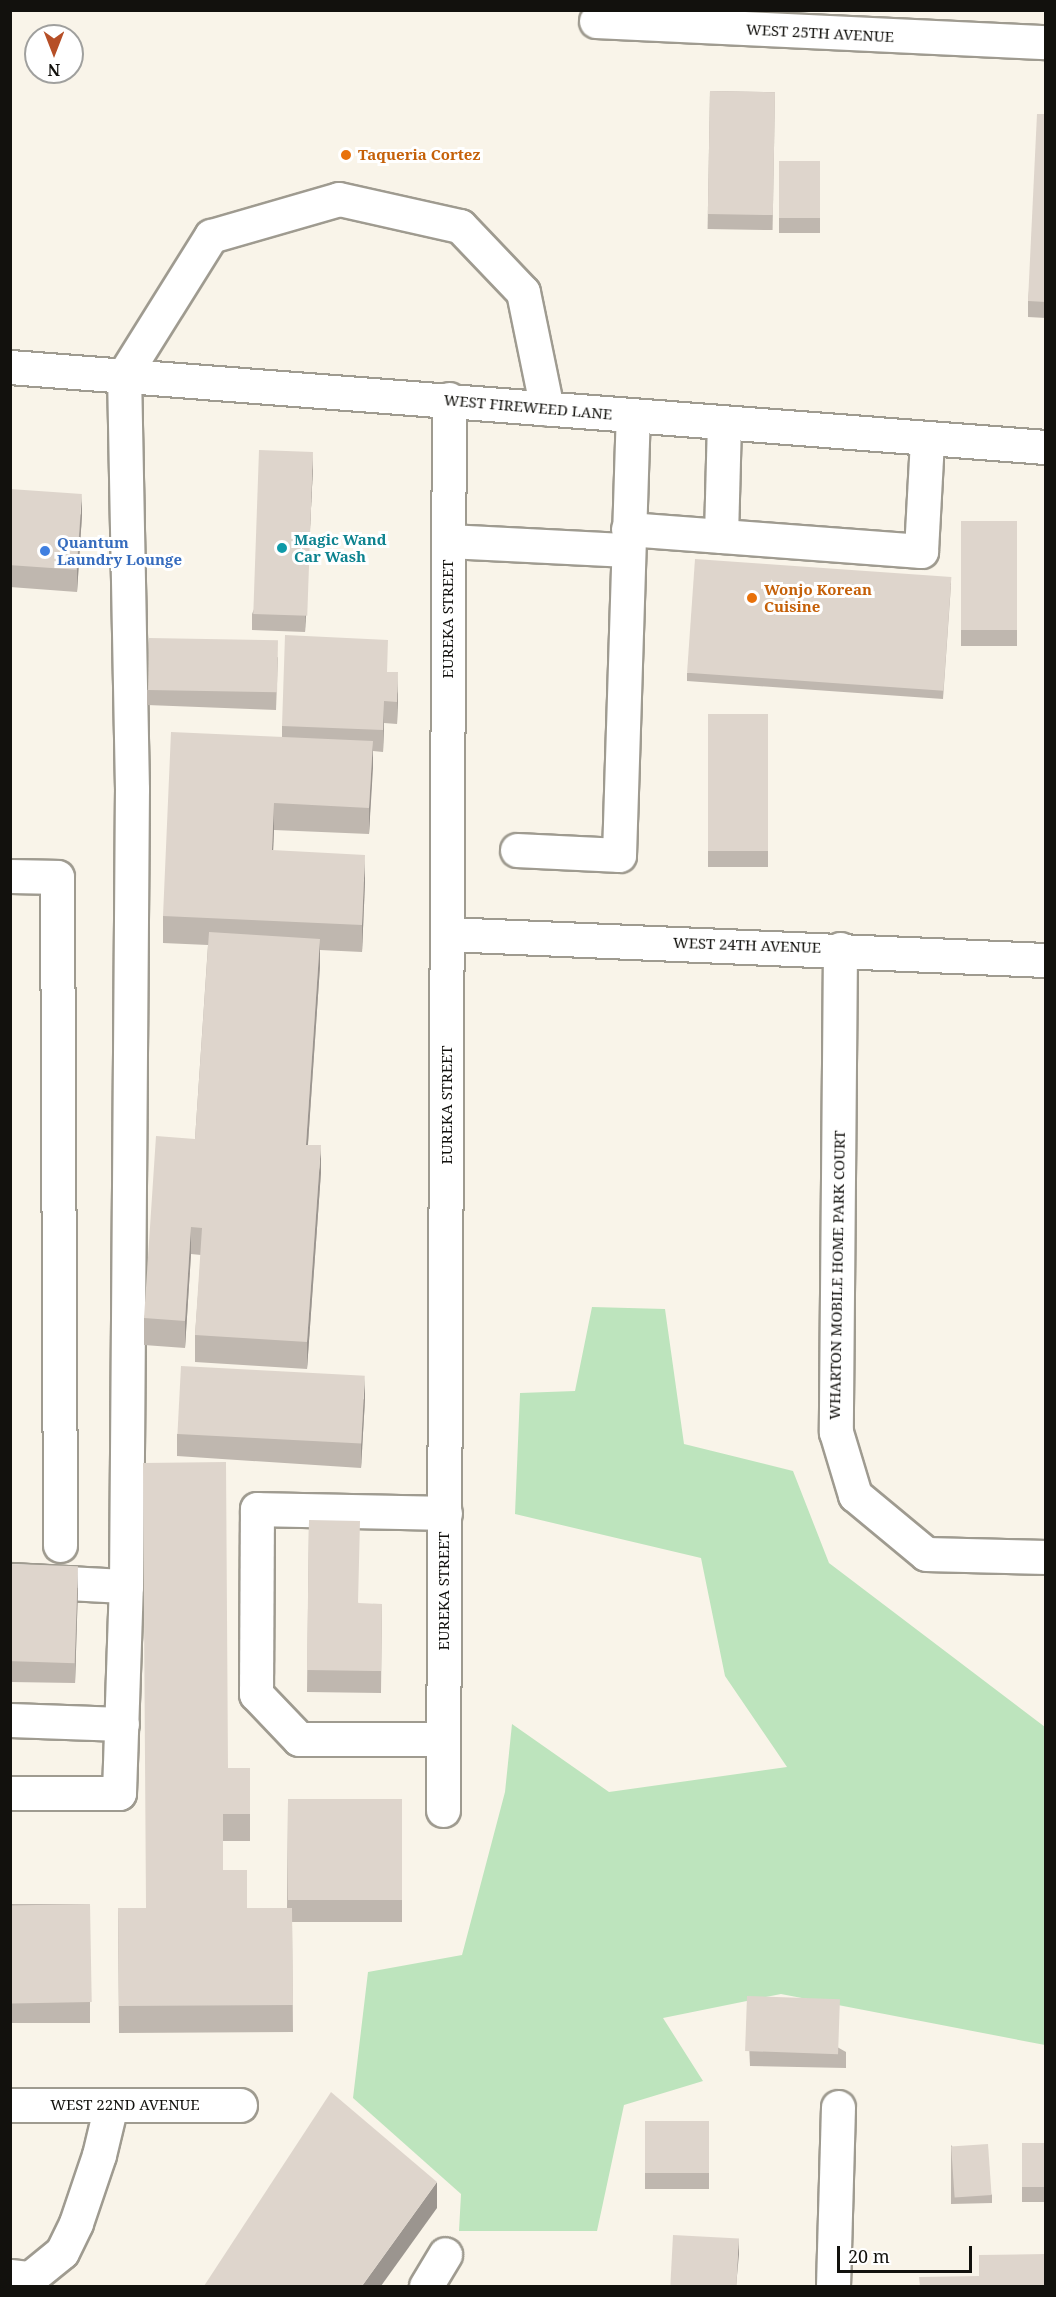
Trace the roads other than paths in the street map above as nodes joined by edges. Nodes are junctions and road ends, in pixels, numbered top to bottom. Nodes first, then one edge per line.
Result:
1 (596, 21) dead end
2 (822, 22) edge
3 (1046, 42) edge
4 (10, 367) edge
5 (124, 375) junction
6 (448, 399) junction
7 (547, 408) junction
8 (633, 417) junction
9 (724, 424) junction
10 (927, 439) junction
11 (1046, 447) edge
12 (721, 536) junction
13 (628, 539) junction
14 (448, 541) junction
15 (517, 850) dead end
16 (10, 876) edge
17 (447, 934) junction
18 (840, 949) junction
19 (1046, 960) edge
20 (445, 1513) junction
21 (60, 1545) dead end
22 (1046, 1557) edge
23 (10, 1580) edge
24 (126, 1586) junction
25 (10, 1720) edge
26 (122, 1724) junction
27 (443, 1739) junction
28 (10, 1793) edge
29 (443, 1810) dead end
30 (111, 2104) junction
31 (240, 2104) dead end
32 (10, 2105) edge
33 (838, 2107) dead end
34 (444, 2254) dead end
35 (10, 2276) edge
36 (426, 2286) edge
37 (833, 2286) edge

1 - 2 street, WEST 25TH AVENUE
2 - 3 street, WEST 25TH AVENUE
4 - 5 street, WEST FIREWEED LANE
5 - 6 street, WEST FIREWEED LANE
5 - 7 street
5 - 24 street
6 - 7 street, WEST FIREWEED LANE
6 - 14 street, EUREKA STREET
7 - 8 street, WEST FIREWEED LANE
8 - 9 street, WEST FIREWEED LANE
8 - 13 street
9 - 10 street, WEST FIREWEED LANE
9 - 12 street
10 - 11 street, WEST FIREWEED LANE
10 - 12 street
12 - 13 street
13 - 14 street
13 - 15 street
14 - 17 street, EUREKA STREET
16 - 21 street
17 - 18 street, WEST 24TH AVENUE
17 - 20 street, EUREKA STREET
18 - 19 street, WEST 24TH AVENUE
18 - 22 street, WHARTON MOBILE HOME PARK COURT
20 - 27 street, EUREKA STREET
20 - 27 street
23 - 24 street
24 - 26 street
25 - 26 street
26 - 28 street
27 - 29 street, EUREKA STREET
30 - 31 street, WEST 22ND AVENUE
30 - 32 street, WEST 22ND AVENUE
30 - 35 street
33 - 37 street
34 - 36 street

